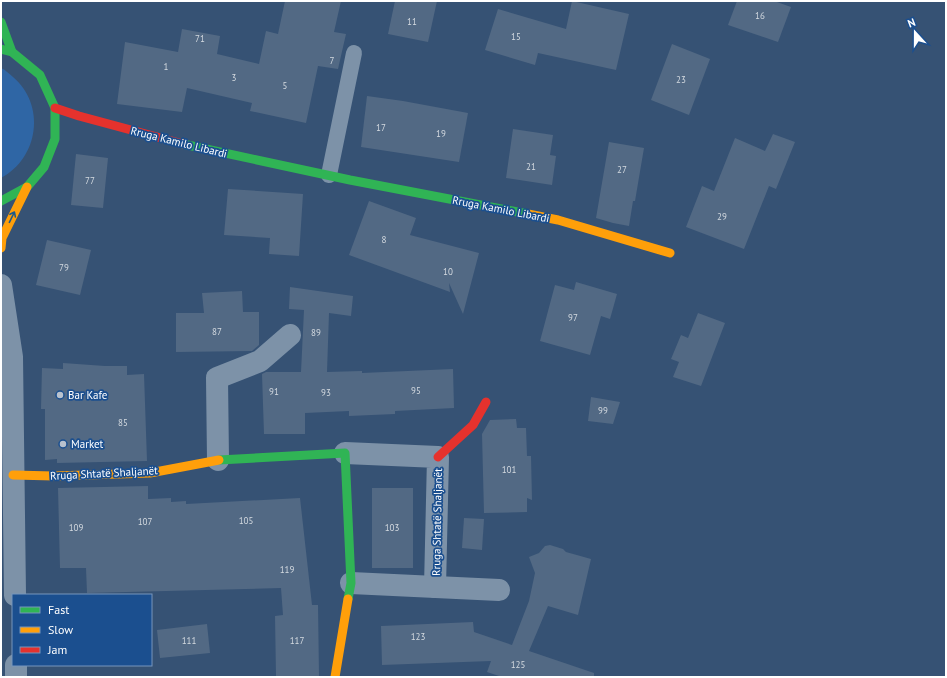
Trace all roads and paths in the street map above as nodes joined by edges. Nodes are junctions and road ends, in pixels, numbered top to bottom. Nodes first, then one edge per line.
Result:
1 (1, 22) edge
2 (1, 50) edge
3 (12, 52) junction
4 (354, 53) dead end
5 (55, 108) junction
6 (329, 175) junction
7 (27, 187) junction
8 (1, 201) edge
9 (1, 248) edge
10 (670, 253) dead end
11 (1, 285) edge
12 (290, 335) dead end
13 (486, 402) dead end
14 (345, 453) junction
15 (438, 457) junction
16 (218, 460) junction
17 (13, 475) junction
18 (351, 583) junction
19 (435, 587) junction
20 (499, 590) dead end
21 (15, 594) edge
22 (16, 666) edge
23 (16, 677) edge
24 (336, 677) edge

1 - 3 street
2 - 3 street
3 - 5 street
4 - 6 lane
5 - 6 street, Rruga Kamilo Libardi
5 - 7 street
6 - 10 street, Rruga Kamilo Libardi
7 - 8 street
9 -> 7 street
11 - 17 street
12 - 16 street
13 - 15 street, Rruga Shtatë Shaljanët
14 - 15 street, Rruga Shtatë Shaljanët
14 - 16 street, Rruga Shtatë Shaljanët
14 - 18 street
15 - 19 street, Rruga Shtatë Shaljanët
16 - 17 street, Rruga Shtatë Shaljanët
17 - 21 street
18 - 19 street, Rruga Shtatë Shaljanët
18 - 24 street
19 - 20 street, Rruga Shtatë Shaljanët
22 - 23 street

